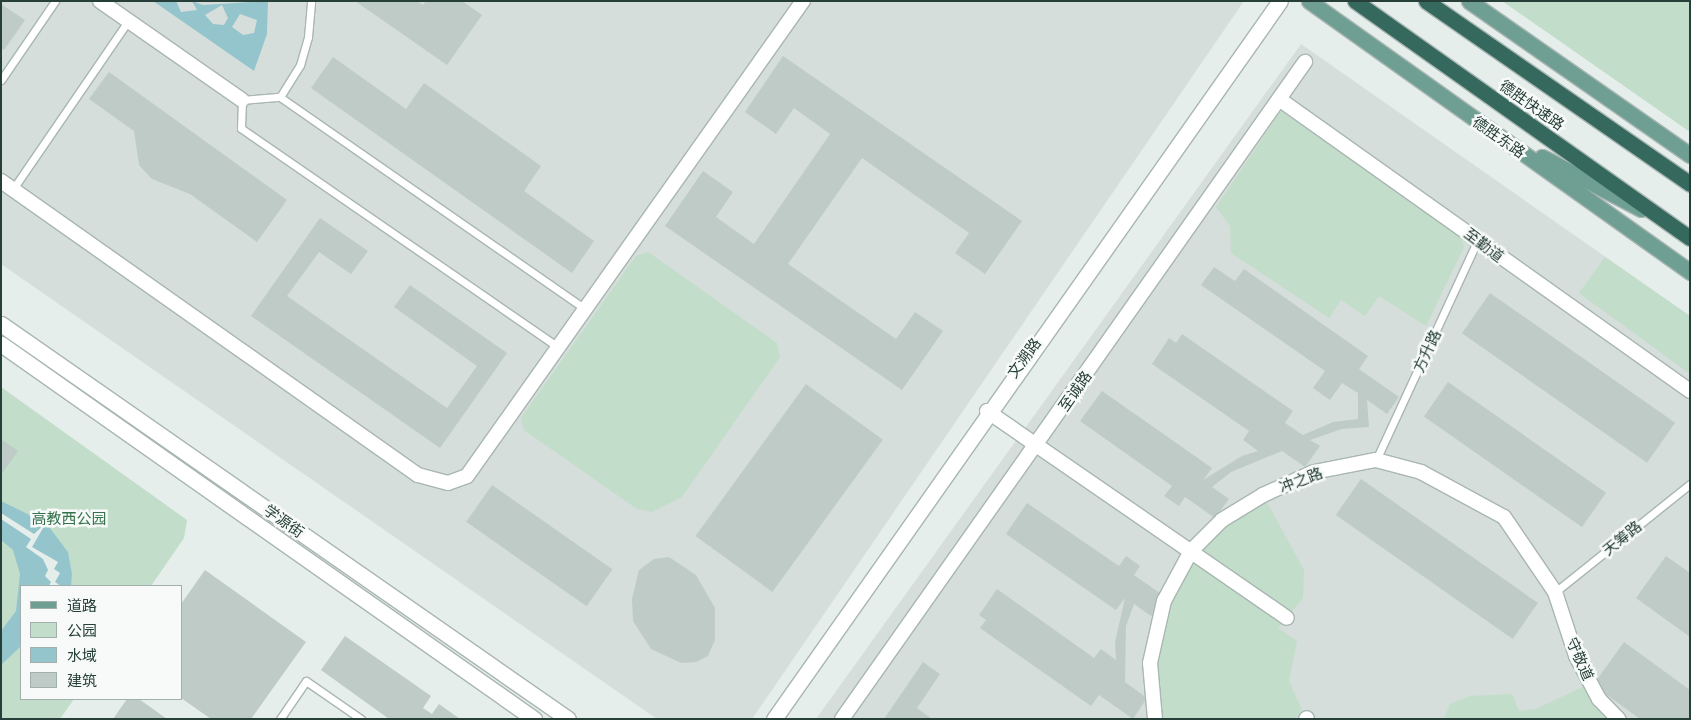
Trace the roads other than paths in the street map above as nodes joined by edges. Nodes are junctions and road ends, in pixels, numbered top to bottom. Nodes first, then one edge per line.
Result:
1 (55, 1) edge
2 (100, 1) edge
3 (311, 1) edge
4 (803, 1) edge
5 (1280, 1) edge
6 (1309, 1) edge
7 (1355, 1) edge
8 (1426, 1) edge
9 (1469, 1) edge
10 (128, 21) junction
11 (1305, 62) dead end
12 (1, 80) edge
13 (280, 97) junction
14 (1279, 99) junction
15 (242, 100) junction
16 (1490, 130) junction
17 (1690, 155) edge
18 (1, 181) edge
19 (1690, 184) edge
20 (13, 189) junction
21 (1672, 226) junction
22 (1690, 238) edge
23 (1478, 241) junction
24 (1690, 272) edge
25 (585, 309) junction
26 (1, 324) edge
27 (1, 344) edge
28 (558, 347) junction
29 (1690, 391) edge
30 (987, 411) junction
31 (1037, 446) junction
32 (1376, 460) junction
33 (1690, 484) edge
34 (1191, 551) junction
35 (1555, 592) junction
36 (1286, 618) dead end
37 (280, 719) edge
38 (361, 719) edge
39 (534, 719) edge
40 (568, 719) edge
41 (774, 719) edge
42 (842, 719) edge
43 (1155, 719) edge
44 (1618, 719) edge

1 - 12 lane
2 - 10 street
3 - 13 lane
4 - 25 street
5 - 30 main road, 文溯路
6 - 16 main road, 德胜东路
7 - 21 highway, 德胜快速路
8 - 19 highway, 德胜快速路
9 - 17 main road
10 - 15 street
10 - 20 lane
11 - 14 street, 至诚路
13 - 15 lane
13 - 25 lane
14 - 23 street, 至勤道
14 - 31 street, 至诚路
15 - 28 lane
16 - 21 main road
16 - 24 main road, 德胜东路
18 - 20 street
20 - 28 street
21 - 22 highway, 德胜快速路
23 - 29 street, 至勤道
23 - 32 lane, 方升路
25 - 28 street
26 - 40 main road, 学源街
27 - 39 main road, 学源街
30 - 31 street
30 - 41 main road, 文溯路
31 - 34 street
31 - 42 street, 至诚路
32 - 34 street, 冲之路
32 - 35 street, 冲之路
33 - 35 lane, 天筹路
34 - 36 street
34 - 43 street, 冲之路
35 - 44 street, 守敬道
37 - 38 lane

